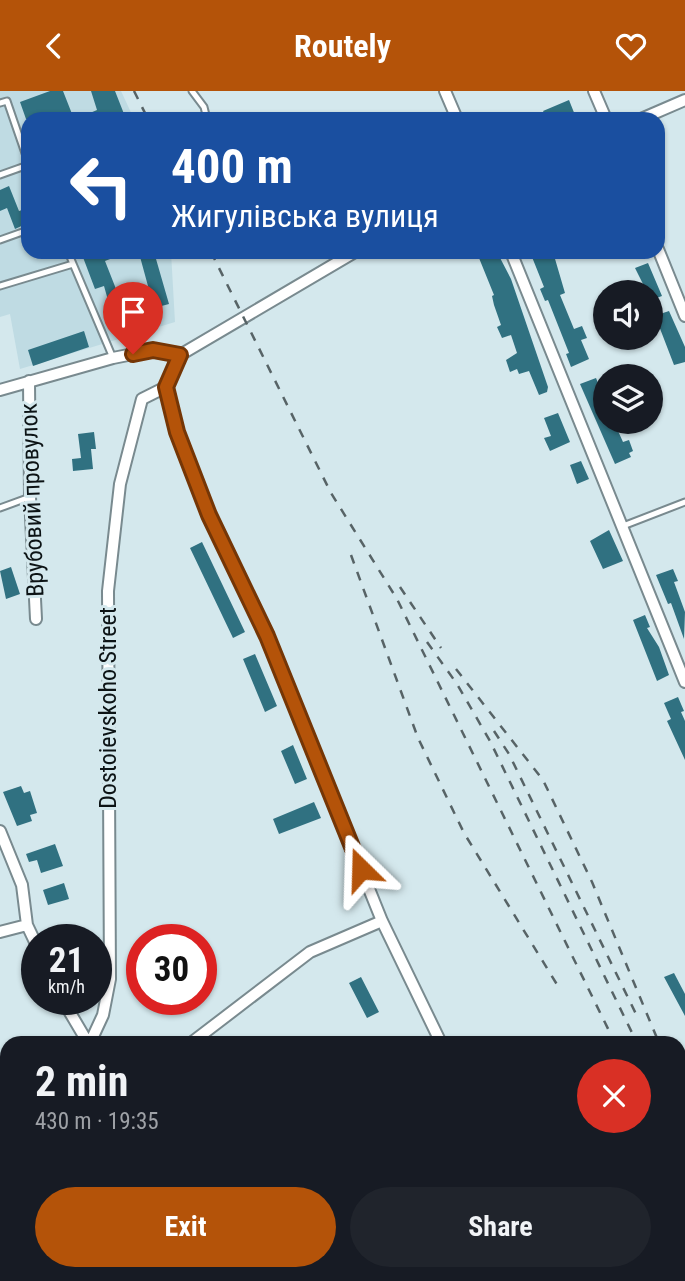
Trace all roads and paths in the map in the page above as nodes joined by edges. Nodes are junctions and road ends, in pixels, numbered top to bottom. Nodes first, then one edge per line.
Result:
1 (192, 91) edge
2 (445, 91) edge
3 (594, 91) edge
4 (685, 100) edge
5 (0, 103) edge
6 (205, 112) edge
7 (454, 112) edge
8 (603, 112) edge
9 (657, 112) edge
10 (21, 142) edge
11 (21, 166) edge
12 (0, 175) edge
13 (21, 232) edge
14 (0, 240) edge
15 (71, 259) edge
16 (343, 259) edge
17 (514, 259) edge
18 (662, 259) edge
19 (73, 264) junction
20 (0, 286) edge
21 (685, 316) edge
22 (180, 355) junction
23 (113, 358) junction
24 (29, 381) junction
25 (166, 387) junction
26 (0, 390) edge
27 (30, 497) junction
28 (685, 502) edge
29 (0, 508) edge
30 (621, 527) junction
31 (36, 619) dead end
32 (685, 682) edge
33 (0, 831) edge
34 (382, 921) junction
35 (27, 924) edge
36 (21, 927) edge
37 (0, 932) edge
38 (72, 1015) edge
39 (85, 1036) edge
40 (92, 1036) edge
41 (200, 1036) edge
42 (437, 1036) edge

1 - 6 lane
2 - 7 street
3 - 8 street
4 - 9 street
5 - 10 lane
11 - 12 lane
13 - 14 lane
15 - 19 lane
16 - 22 street
17 - 30 street
18 - 21 street
19 - 20 lane
19 - 23 lane
22 - 23 street
22 - 25 street
23 - 24 street
24 - 26 street
24 - 27 street, Врубовий провулок
25 - 34 street
25 - 40 street, Dostoievskoho Street
27 - 29 lane
27 - 31 street, Врубовий провулок
28 - 30 lane
30 - 32 street
33 - 35 street
34 - 41 street
34 - 42 street
36 - 37 street
38 - 39 street

